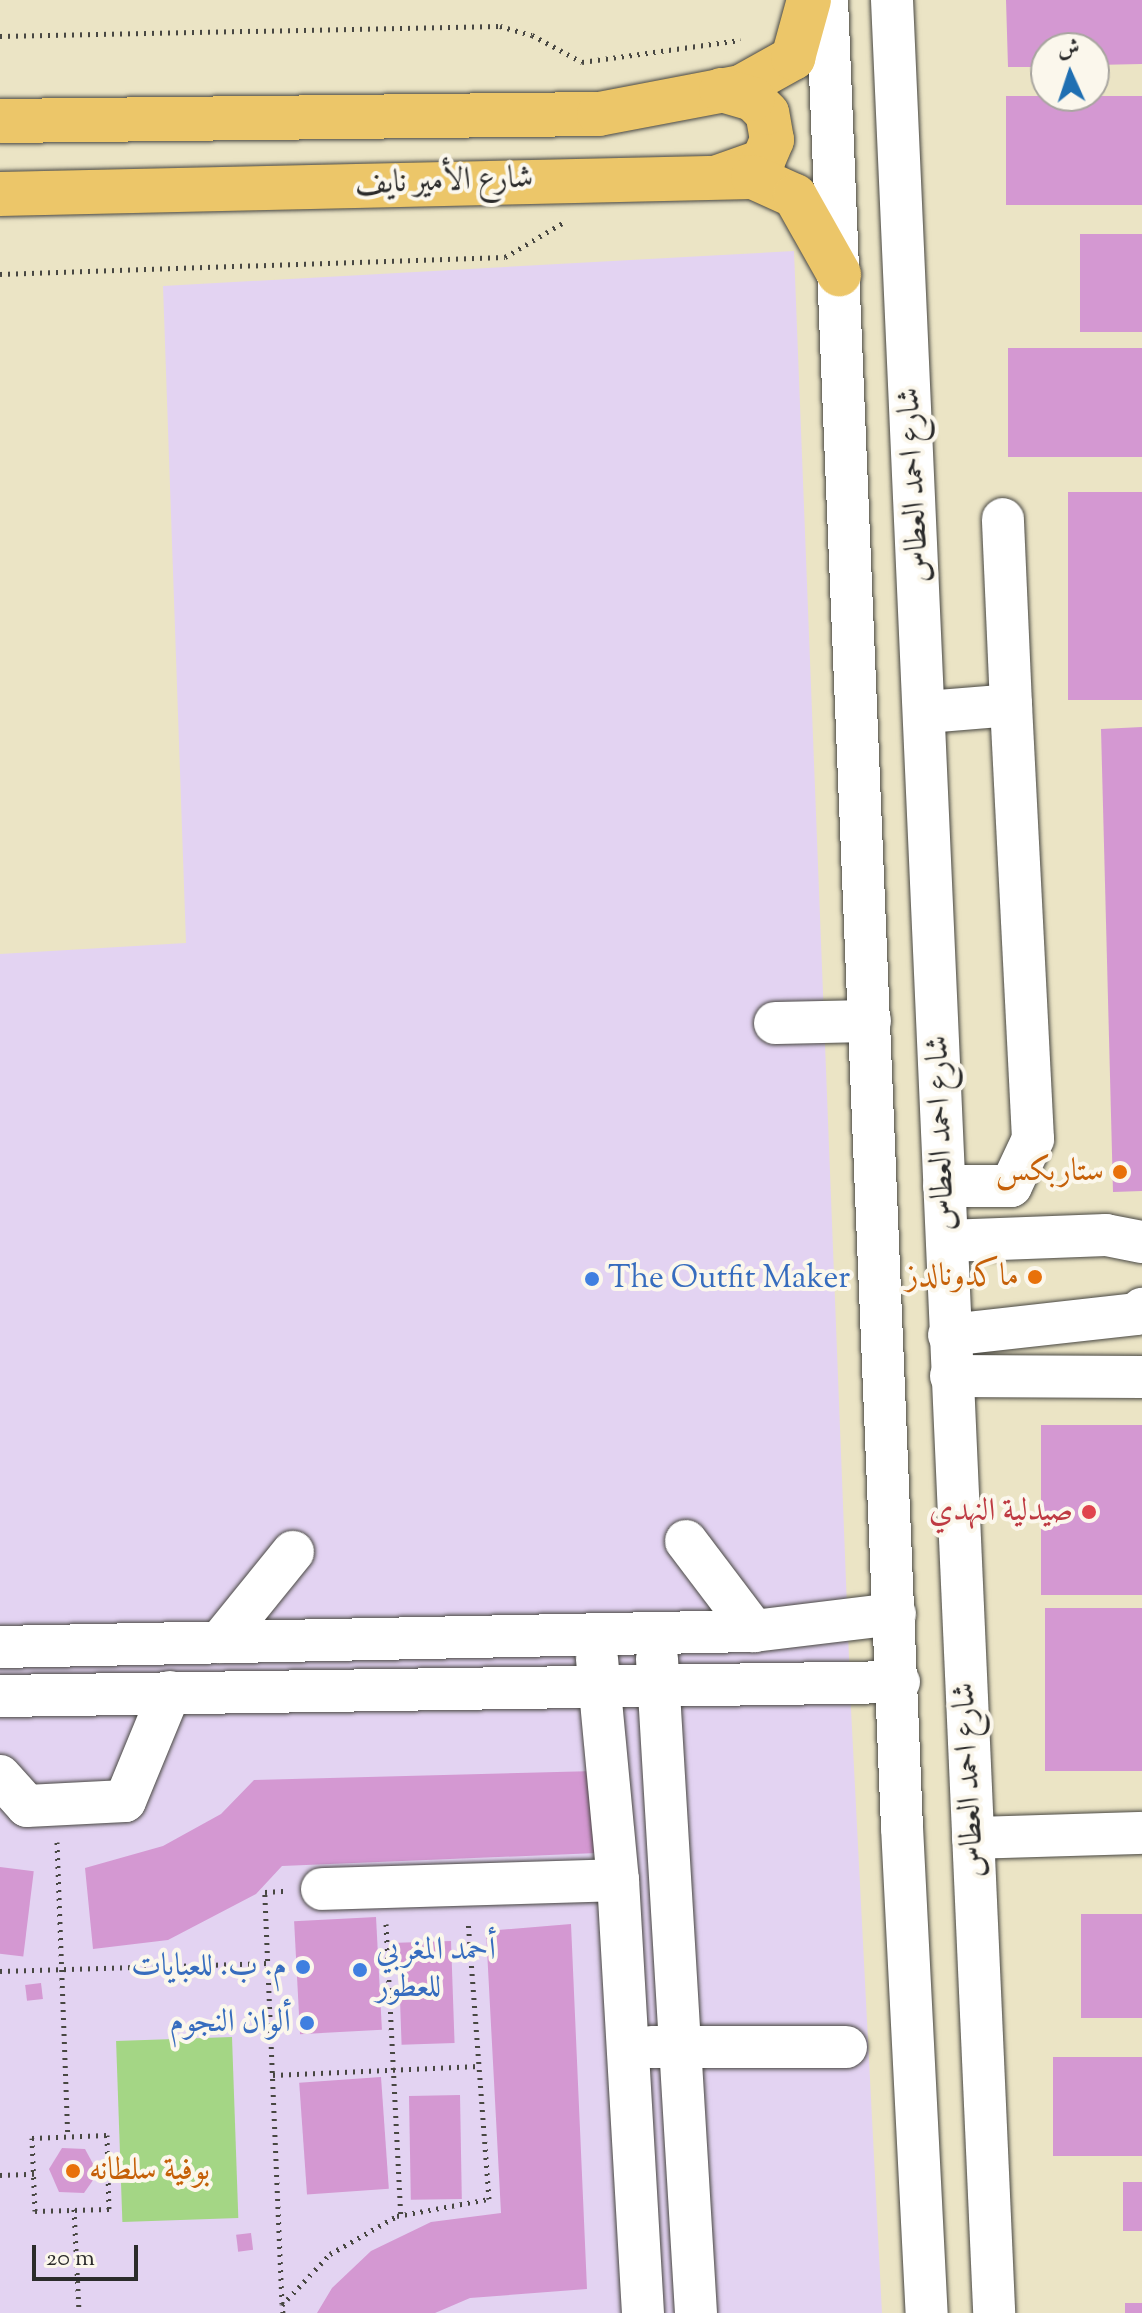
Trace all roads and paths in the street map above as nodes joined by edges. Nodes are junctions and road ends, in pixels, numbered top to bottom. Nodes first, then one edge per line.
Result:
1 (809, 0) edge
2 (827, 0) edge
3 (892, 0) edge
4 (0, 36) edge
5 (747, 39) dead end
6 (721, 90) junction
7 (0, 121) edge
8 (718, 177) junction
9 (0, 194) edge
10 (574, 216) dead end
11 (0, 274) edge
12 (839, 274) junction
13 (1003, 519) dead end
14 (1011, 705) junction
15 (926, 712) junction
16 (870, 1021) junction
17 (775, 1023) dead end
18 (944, 1186) junction
19 (947, 1241) junction
20 (1142, 1242) edge
21 (1142, 1309) edge
22 (950, 1356) junction
23 (1142, 1377) edge
24 (686, 1541) dead end
25 (293, 1552) dead end
26 (895, 1614) junction
27 (754, 1631) junction
28 (654, 1633) junction
29 (595, 1634) junction
30 (220, 1642) junction
31 (0, 1647) edge
32 (899, 1682) junction
33 (659, 1685) junction
34 (600, 1687) junction
35 (170, 1692) junction
36 (0, 1696) edge
37 (0, 1776) edge
38 (56, 1804) junction
39 (1142, 1833) edge
40 (973, 1838) junction
41 (618, 1880) junction
42 (466, 1884) junction
43 (384, 1887) junction
44 (322, 1889) joint
45 (268, 1963) junction
46 (62, 1970) junction
47 (0, 1971) edge
48 (680, 2043) junction
49 (846, 2047) dead end
50 (628, 2050) junction
51 (479, 2066) junction
52 (393, 2070) junction
53 (273, 2075) junction
54 (68, 2137) junction
55 (34, 2174) junction
56 (0, 2175) edge
57 (74, 2209) junction
58 (401, 2216) junction
59 (282, 2305) junction
60 (79, 2313) edge
61 (283, 2313) edge
62 (643, 2313) edge
63 (696, 2313) edge
64 (927, 2313) edge
65 (994, 2313) edge

1 - 6 main road, شارع الأمير نايف
2 - 12 street, شارع احمد العطاس
3 - 15 street, شارع احمد العطاس
4 - 5 path
6 - 7 main road, شارع الأمير نايف
6 - 8 main road
8 - 9 main road, شارع الأمير نايف
8 - 12 main road, شارع الأمير نايف
10 - 11 path
12 - 16 street, شارع احمد العطاس
13 - 14 street
14 - 15 street
14 - 18 street
15 - 18 street, شارع احمد العطاس
16 - 17 street
16 - 26 street, شارع احمد العطاس
18 - 19 street, شارع احمد العطاس
19 - 20 street
19 - 22 street, شارع احمد العطاس
21 - 22 street
22 - 23 street
22 - 40 street, شارع احمد العطاس
24 - 27 street
25 - 30 street
26 - 27 street
26 - 32 street, شارع احمد العطاس
27 - 28 street
28 - 29 street
28 - 33 street
29 - 30 street
29 - 34 street
30 - 31 street
32 - 33 street
32 - 64 street, شارع احمد العطاس
33 - 34 street
33 - 48 street
34 - 35 street
34 - 41 street
35 - 36 street
35 - 38 street
37 - 38 street
38 - 46 path
39 - 40 street
40 - 65 street, شارع احمد العطاس
41 - 42 street
41 - 50 street
42 - 43 street
42 - 51 path
43 - 44 street
43 - 52 path
44 - 45 path
45 - 46 path
45 - 53 path
46 - 47 path
46 - 54 path
48 - 49 street
48 - 50 street
48 - 63 street
50 - 62 street
51 - 52 path
51 - 58 path
52 - 53 path
52 - 58 path
53 - 59 path
54 - 55 path
54 - 57 path
55 - 56 path
55 - 57 path
57 - 60 path
58 - 59 path
59 - 61 path

